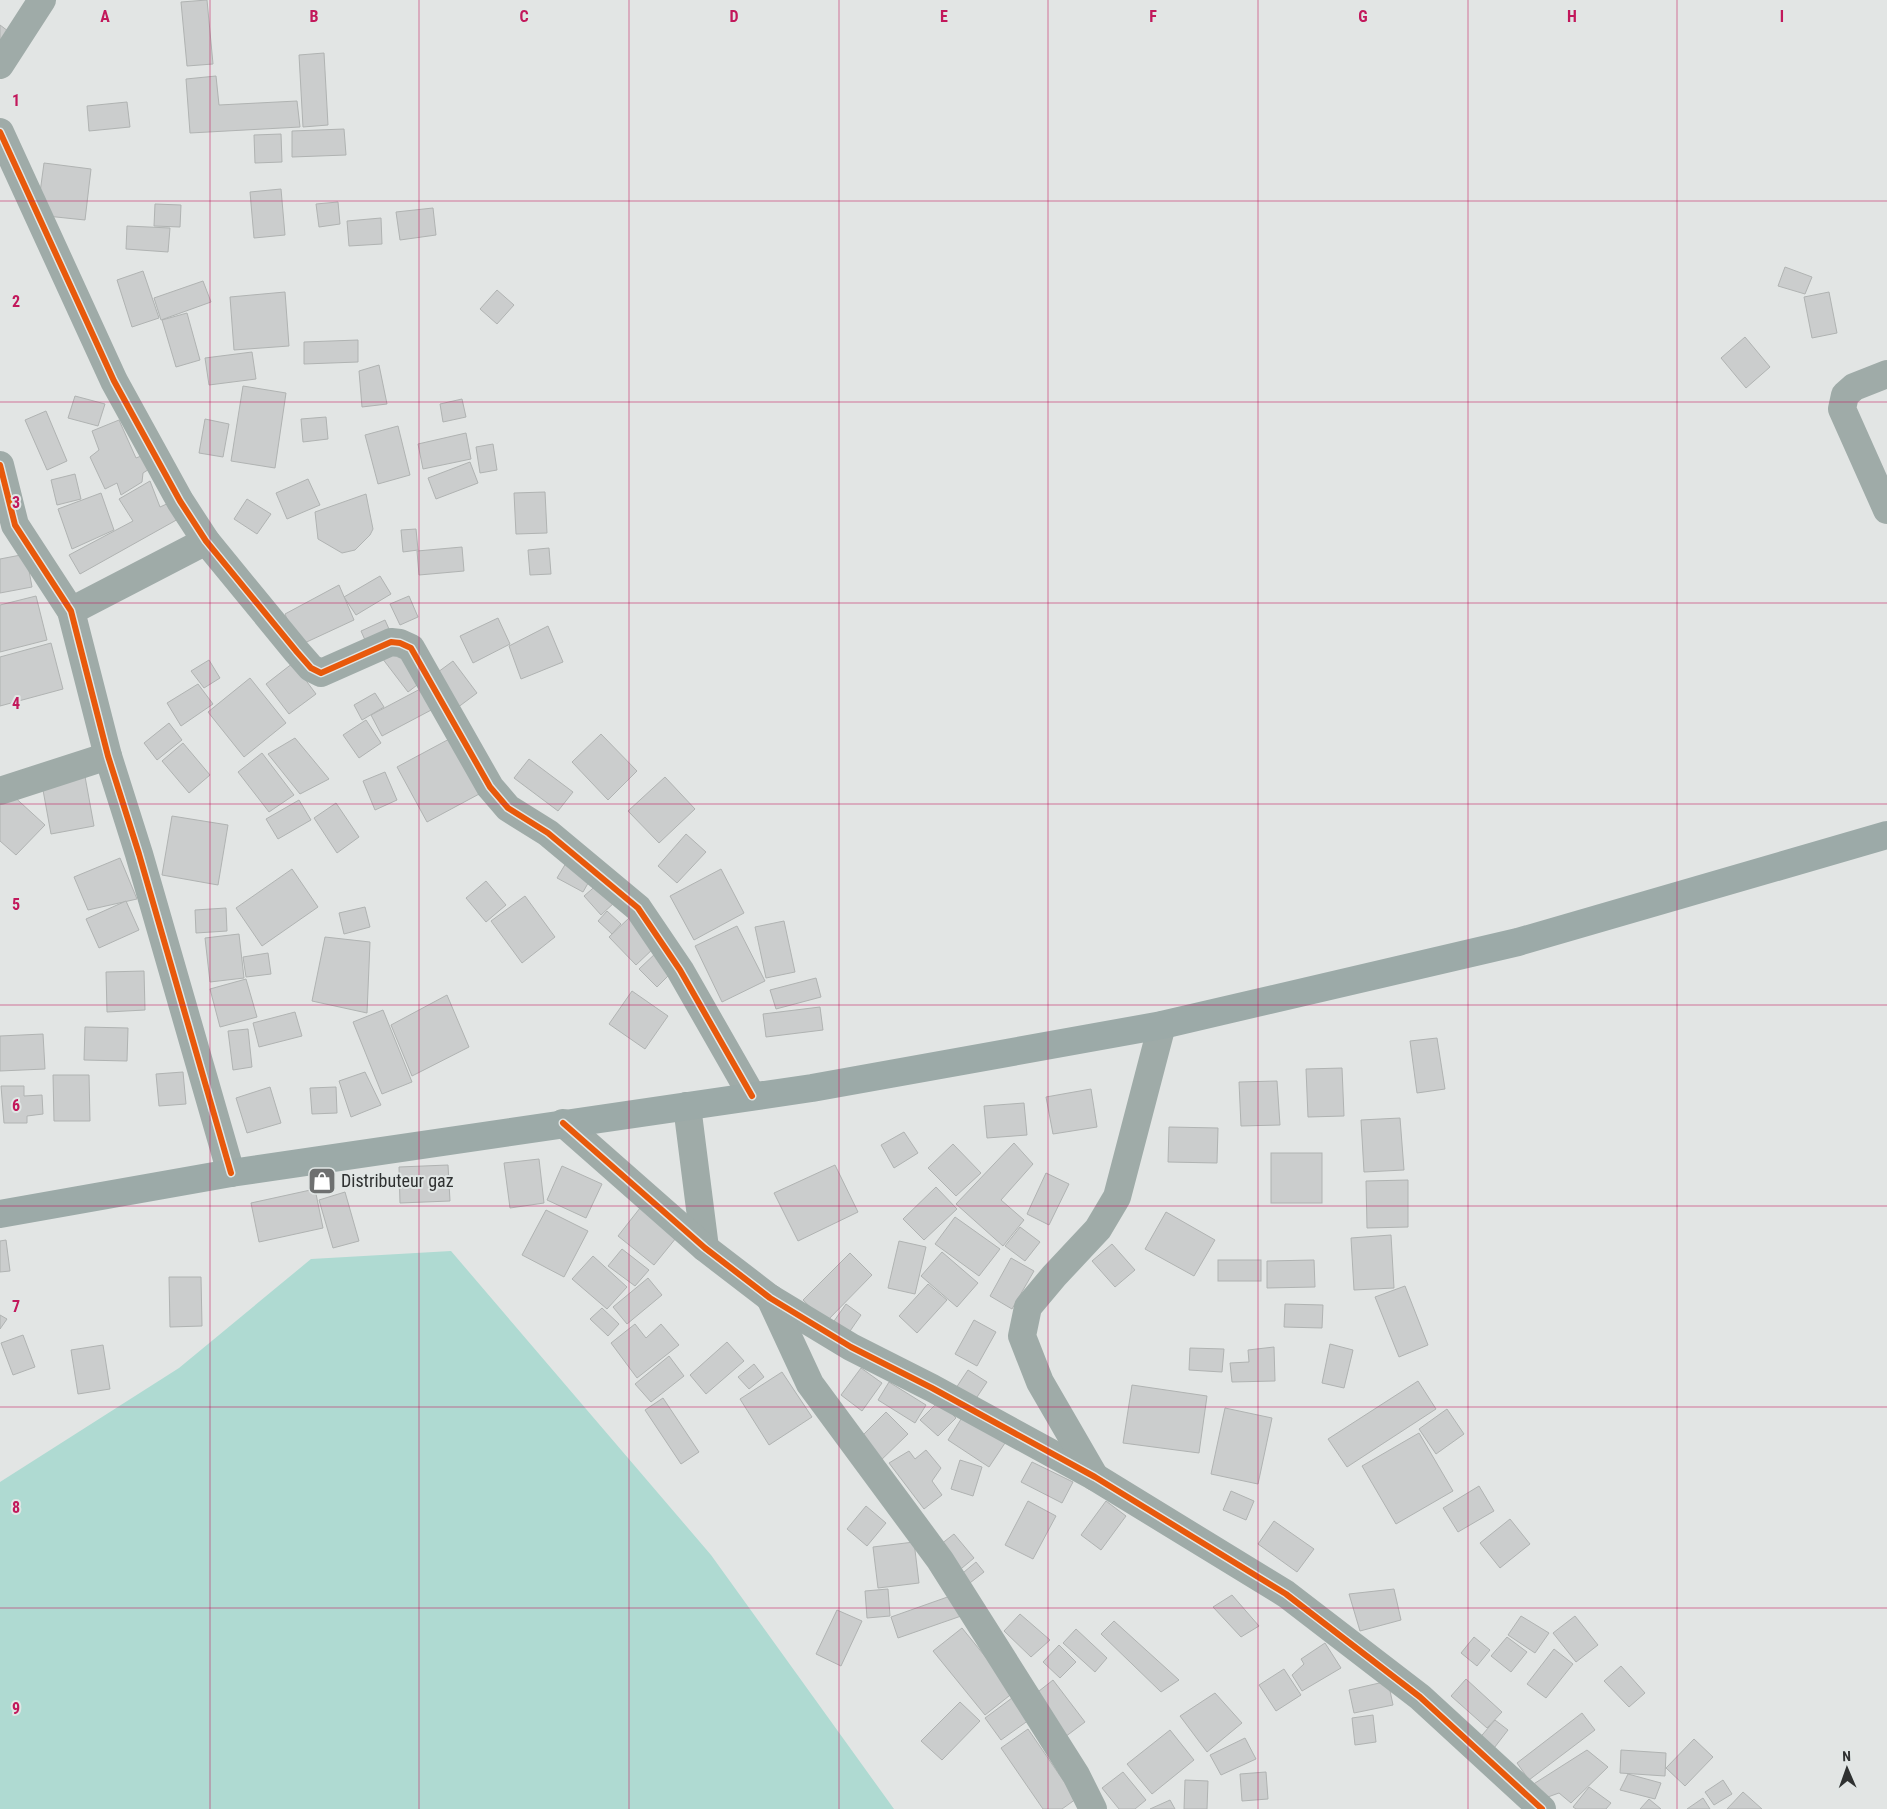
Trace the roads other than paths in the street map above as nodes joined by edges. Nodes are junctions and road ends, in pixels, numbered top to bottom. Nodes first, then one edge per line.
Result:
1 (42, 0) edge
2 (0, 64) edge
3 (0, 132) edge
4 (1887, 374) edge
5 (0, 465) edge
6 (1887, 510) edge
7 (206, 541) junction
8 (71, 611) junction
9 (108, 756) junction
10 (0, 791) edge
11 (1887, 835) edge
12 (1162, 1025) junction
13 (752, 1096) junction
14 (687, 1106) junction
15 (563, 1123) junction
16 (231, 1173) junction
17 (0, 1214) edge
18 (705, 1248) junction
19 (770, 1298) junction
20 (1094, 1477) junction
21 (1093, 1809) edge
22 (1542, 1809) edge

1 - 2 street
3 - 7 street
4 - 6 street
5 - 8 street
7 - 8 street
7 - 13 street
8 - 9 street
9 - 10 street
9 - 16 street
11 - 12 main road
12 - 13 main road
12 - 20 street
13 - 14 main road
14 - 15 main road
14 - 18 street
15 - 16 main road
15 - 18 street
16 - 17 main road
18 - 19 street
19 - 20 street
19 - 21 street
20 - 22 street

